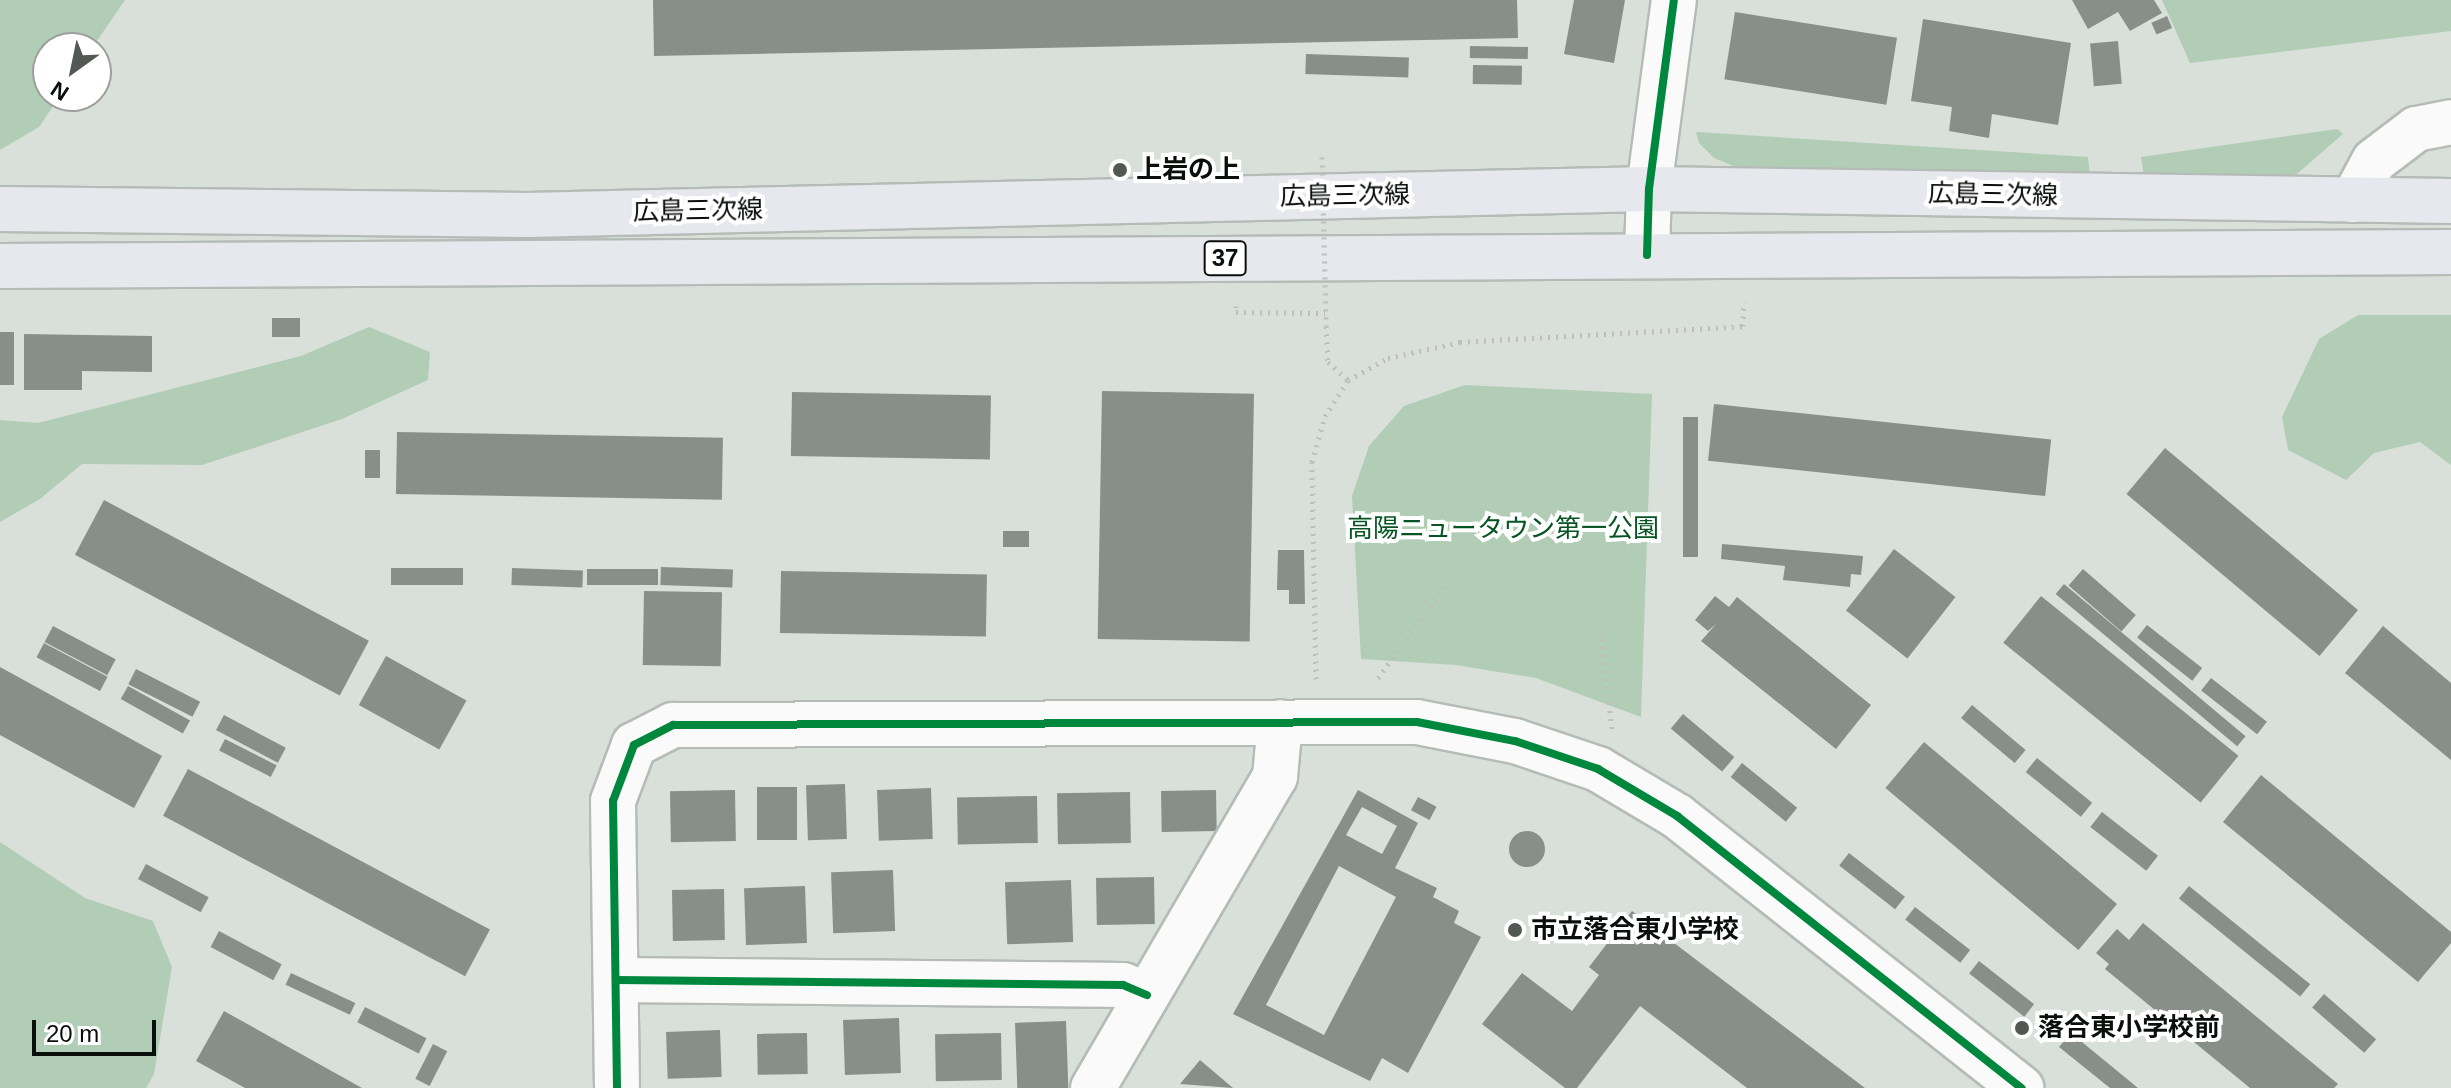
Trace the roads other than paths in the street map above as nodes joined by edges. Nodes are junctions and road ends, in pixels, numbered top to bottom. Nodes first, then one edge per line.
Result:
1 (1674, 0) edge
2 (2451, 122) edge
3 (1649, 189) junction
4 (2353, 200) junction
5 (2451, 201) edge
6 (0, 209) edge
7 (2451, 252) edge
8 (1647, 255) junction
9 (0, 266) edge
10 (1280, 722) junction
11 (616, 980) junction
12 (1147, 995) junction
13 (617, 1088) edge
14 (1093, 1088) edge
15 (2021, 1088) edge

1 - 3 street
2 - 4 street
3 - 4 main road, 広島三次線 / 37
3 - 6 main road, 広島三次線 / 37
3 - 8 street
4 - 5 main road, 広島三次線 / 37
7 - 8 main road, 広島三次線 / 37
8 - 9 main road, 広島三次線 / 37
10 - 11 street
10 - 12 street
10 - 15 street
11 - 12 street
11 - 13 street
12 - 14 street

